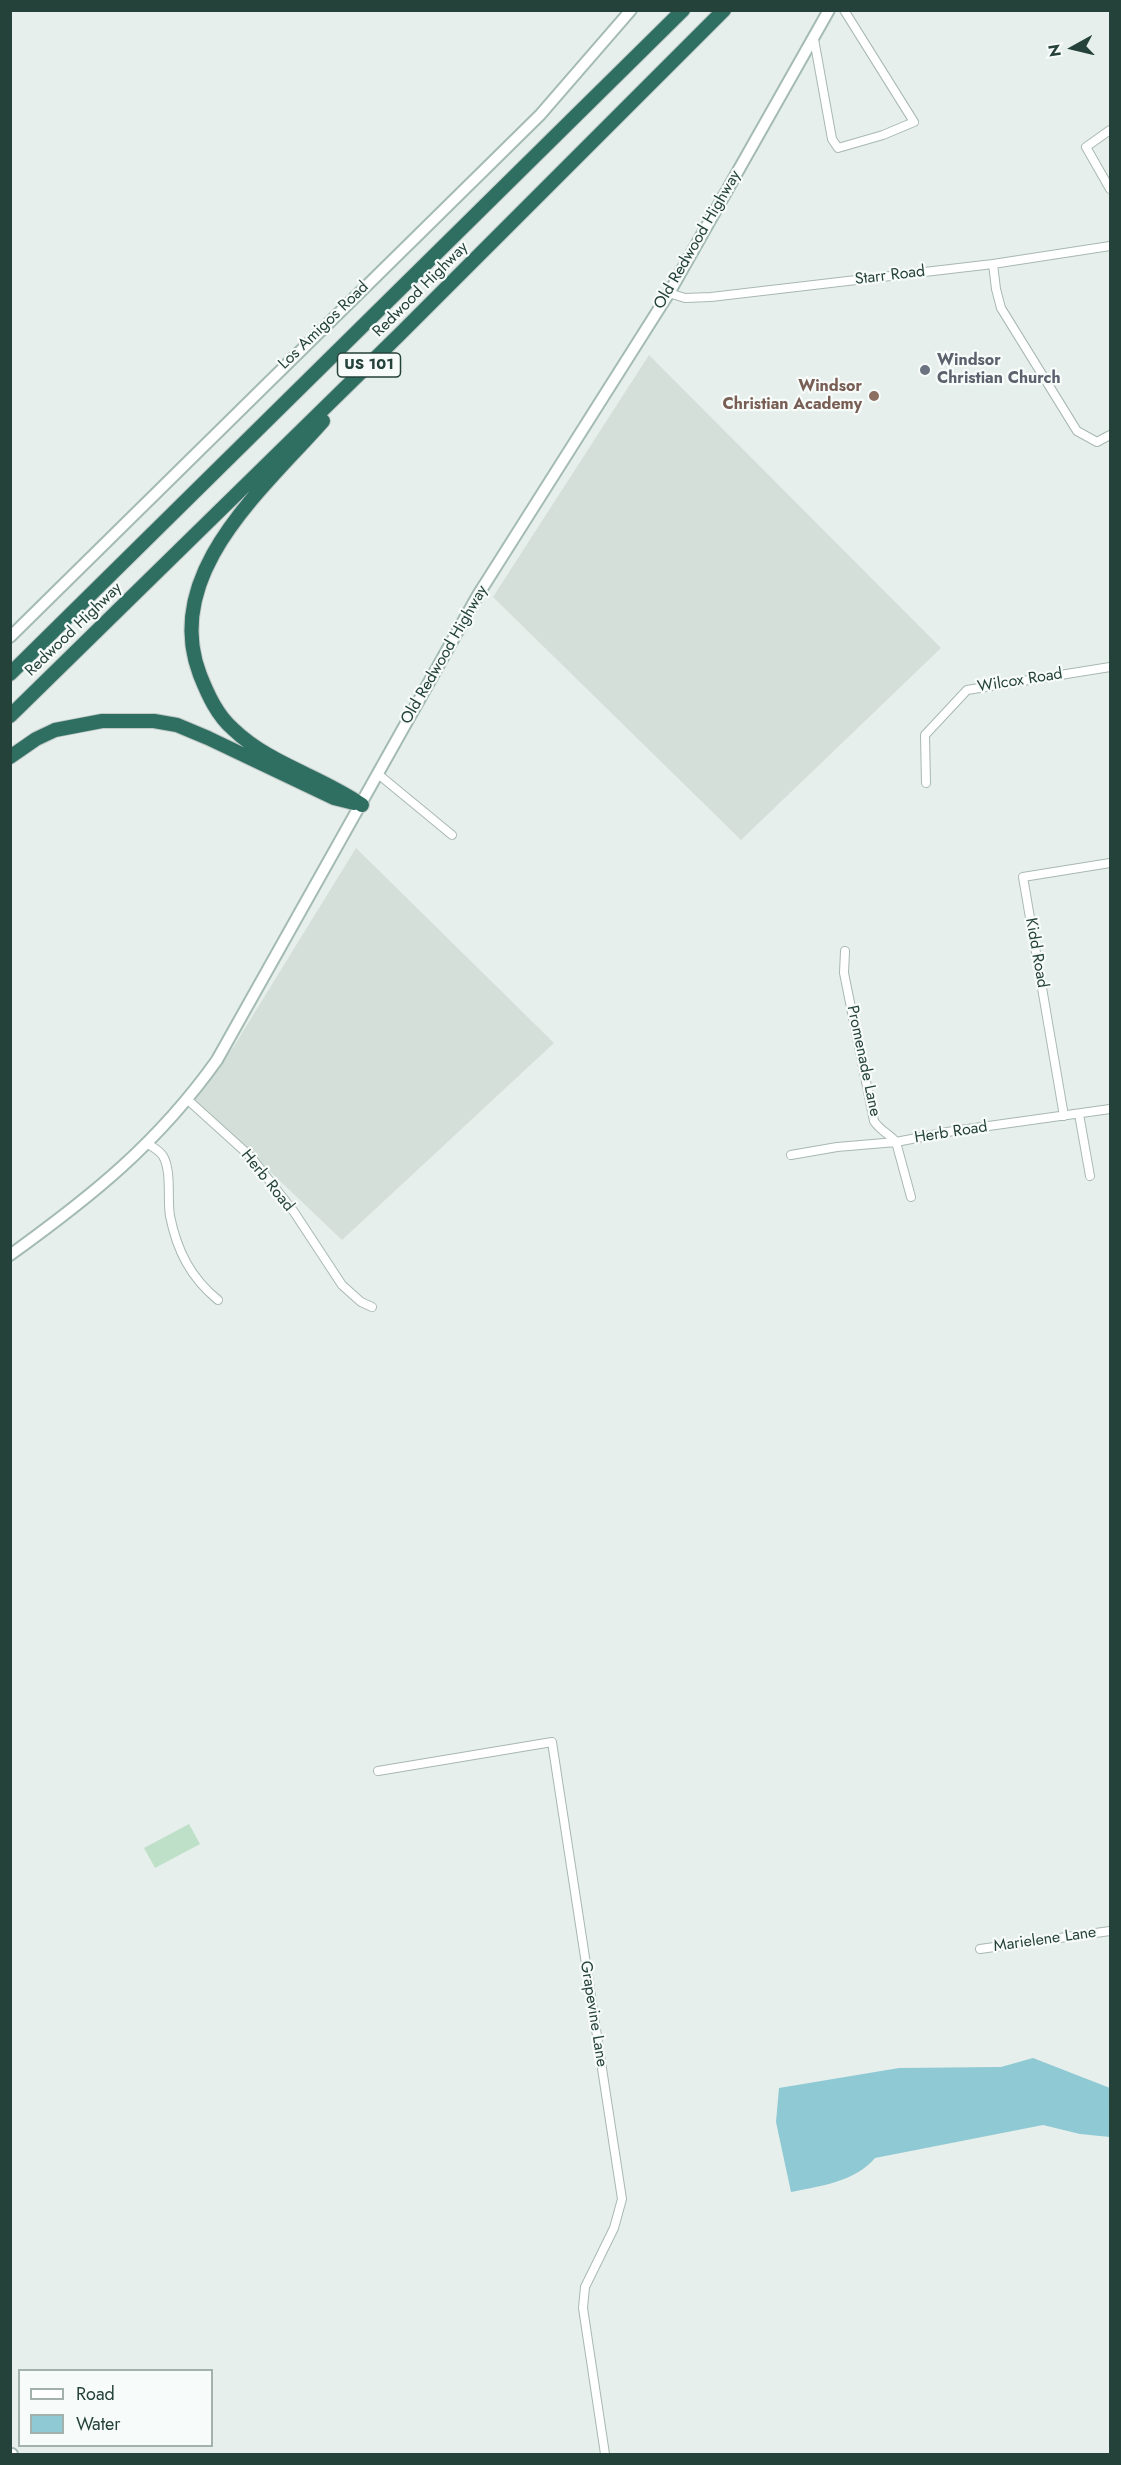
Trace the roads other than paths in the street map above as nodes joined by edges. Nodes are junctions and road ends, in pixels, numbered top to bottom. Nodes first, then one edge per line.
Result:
1 (631, 10) edge
2 (683, 10) edge
3 (724, 10) edge
4 (829, 10) edge
5 (844, 10) edge
6 (814, 39) junction
7 (1110, 130) edge
8 (1110, 189) edge
9 (1110, 246) edge
10 (993, 264) junction
11 (669, 293) junction
12 (399, 335) junction
13 (1110, 435) edge
14 (10, 637) edge
15 (1110, 667) edge
16 (10, 674) edge
17 (10, 716) edge
18 (10, 757) edge
19 (378, 774) junction
20 (926, 783) dead end
21 (362, 805) junction
22 (452, 835) dead end
23 (1110, 863) edge
24 (844, 951) dead end
25 (188, 1100) junction
26 (1110, 1109) edge
27 (1080, 1114) junction
28 (1064, 1116) junction
29 (896, 1142) junction
30 (148, 1144) junction
31 (791, 1155) dead end
32 (1090, 1176) dead end
33 (910, 1197) dead end
34 (10, 1255) edge
35 (218, 1300) dead end
36 (372, 1307) dead end
37 (378, 1771) dead end
38 (1110, 1931) edge
39 (980, 1949) dead end
40 (605, 2454) edge

1 - 14 main road, Los Amigos Road
2 - 16 highway, Redwood Highway / US 101
3 - 12 highway, Redwood Highway / US 101
4 - 6 main road, Old Redwood Highway
5 - 6 street
6 - 11 main road, Old Redwood Highway
7 - 8 street
9 - 10 street, Starr Road
10 - 11 street, Starr Road
10 - 13 street
11 - 19 main road, Old Redwood Highway
12 - 17 highway, Redwood Highway / US 101
12 - 21 highway
15 - 20 street, Wilcox Road
18 - 21 highway
19 - 21 main road, Old Redwood Highway
19 - 22 street
21 - 25 main road, Old Redwood Highway
23 - 28 street, Kidd Road
24 - 29 street, Promenade Lane
25 - 30 main road, Old Redwood Highway
25 - 36 street, Herb Road
26 - 27 street, Herb Road
27 - 28 street, Herb Road
27 - 32 street
28 - 29 street, Herb Road
29 - 31 street, Herb Road
29 - 33 street
30 - 34 main road, Old Redwood Highway
30 - 35 street
37 - 40 street, Grapevine Lane
38 - 39 street, Marielene Lane

